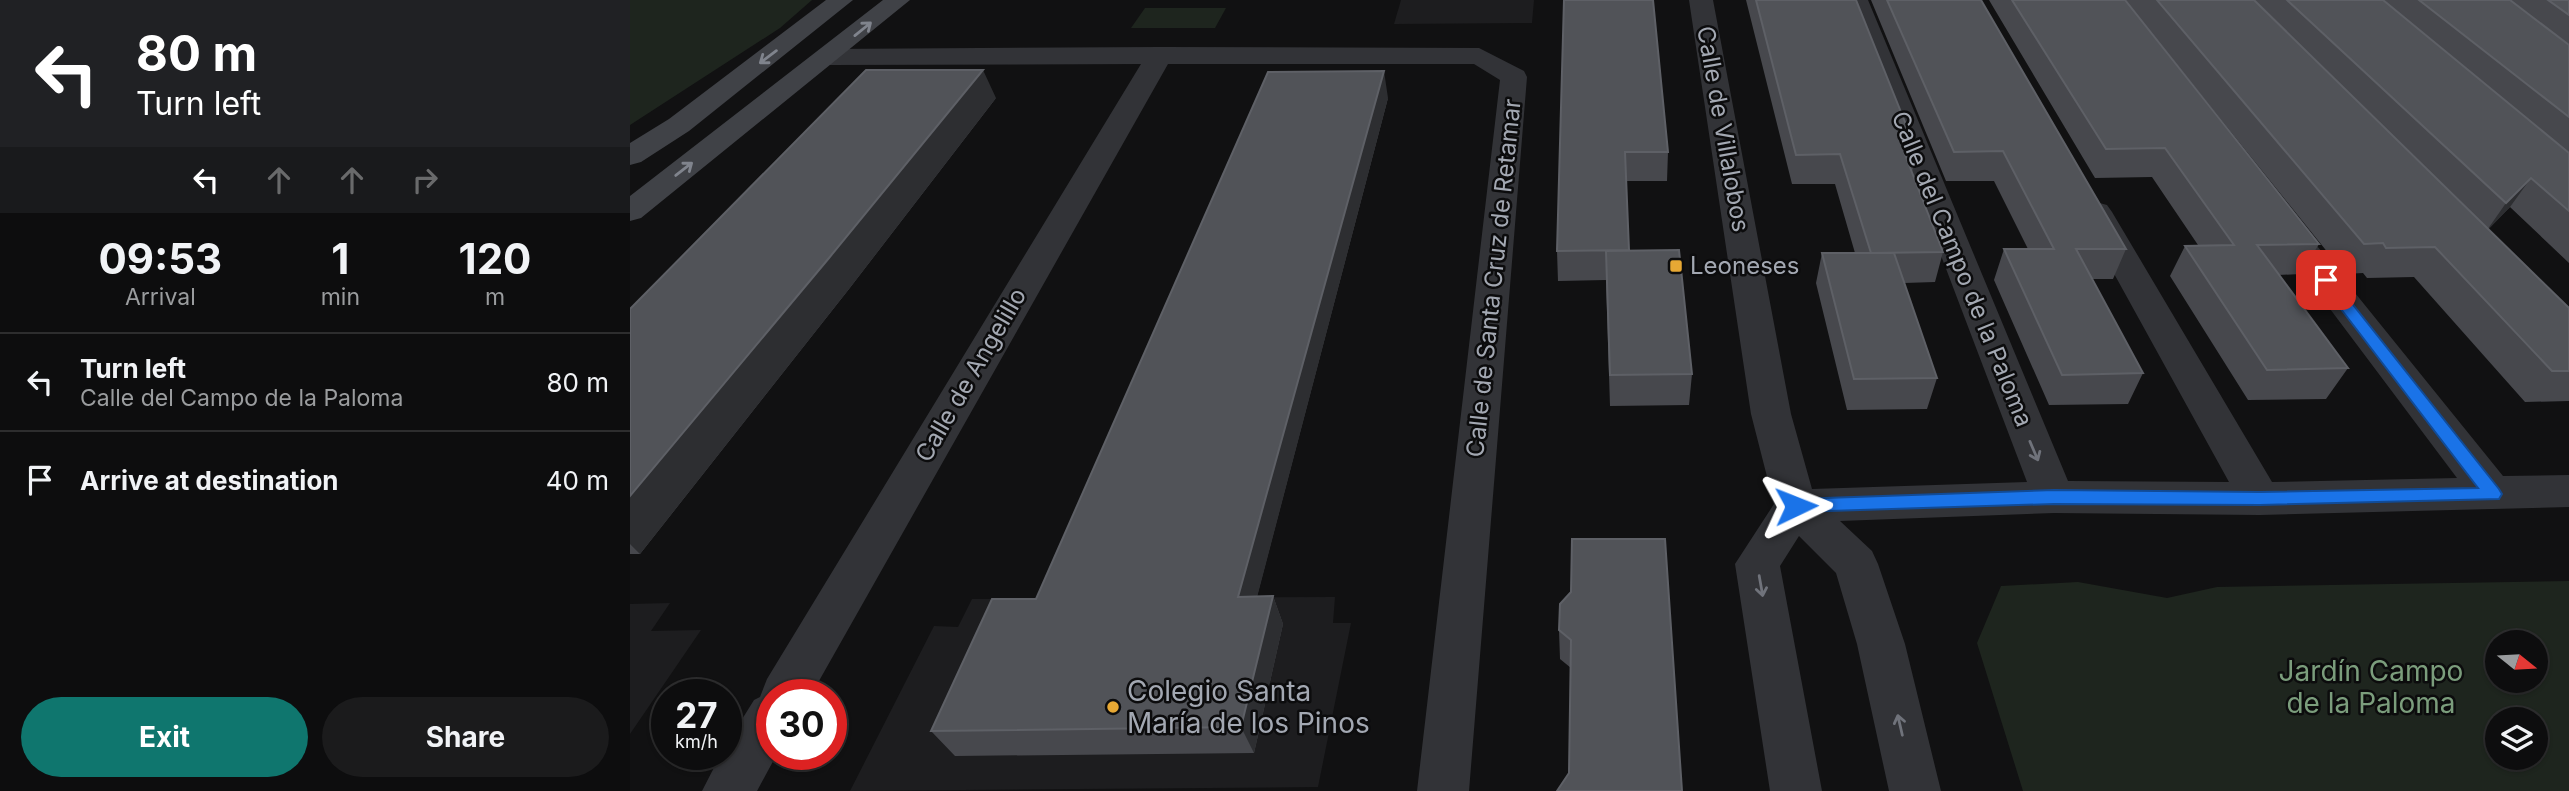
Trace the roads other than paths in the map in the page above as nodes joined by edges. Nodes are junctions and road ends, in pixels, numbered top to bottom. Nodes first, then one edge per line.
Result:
1 (841, 0) edge
2 (898, 0) edge
3 (1701, 0) edge
4 (1856, 0) edge
5 (1160, 55) junction
6 (828, 57) junction
7 (630, 156) edge
8 (2078, 181) edge
9 (2255, 188) edge
10 (630, 211) edge
11 (2569, 491) edge
12 (2493, 494) junction
13 (2054, 497) junction
14 (2260, 499) junction
15 (1796, 506) junction
16 (793, 679) edge
17 (756, 743) edge
18 (727, 791) edge
19 (1443, 791) edge
20 (1796, 791) edge
21 (1915, 791) edge

1 -> 7 street
6 -> 2 street
3 - 15 street, Calle de Villalobos
4 -> 13 street, Calle del Campo de la Paloma
5 - 6 street, Calle de Santa Cruz de Retamar
5 - 16 street, Calle de Angelillo
5 - 19 street, Calle de Santa Cruz de Retamar
10 -> 6 street
8 - 14 street
9 - 12 street
11 - 12 street
12 - 14 street
13 - 14 street
13 - 15 street
15 -> 20 street
21 -> 15 street
17 - 18 street

